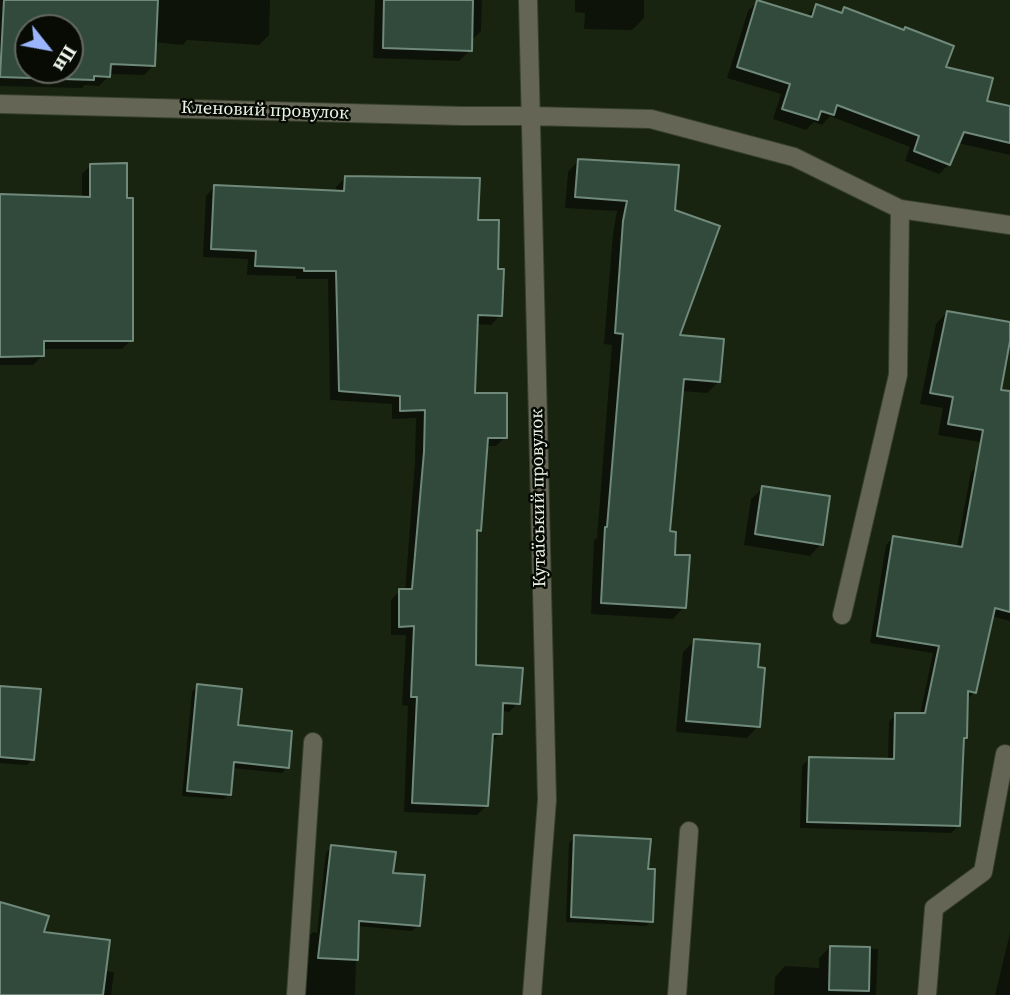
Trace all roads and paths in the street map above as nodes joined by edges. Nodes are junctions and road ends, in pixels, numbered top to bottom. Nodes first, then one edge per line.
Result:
1 (528, 0) edge
2 (0, 104) edge
3 (530, 116) junction
4 (900, 209) junction
5 (1010, 225) edge
6 (842, 615) dead end
7 (313, 742) dead end
8 (1006, 754) dead end
9 (689, 831) dead end
10 (296, 995) edge
11 (532, 995) edge
12 (677, 995) edge
13 (927, 995) edge

1 - 3 street, Кутаїський провулок
2 - 3 street, Кленовий провулок
3 - 4 street, Кленовий провулок
3 - 11 street, Кутаїський провулок
4 - 5 street, Кленовий провулок
4 - 6 street
7 - 10 street
8 - 13 street
9 - 12 street

